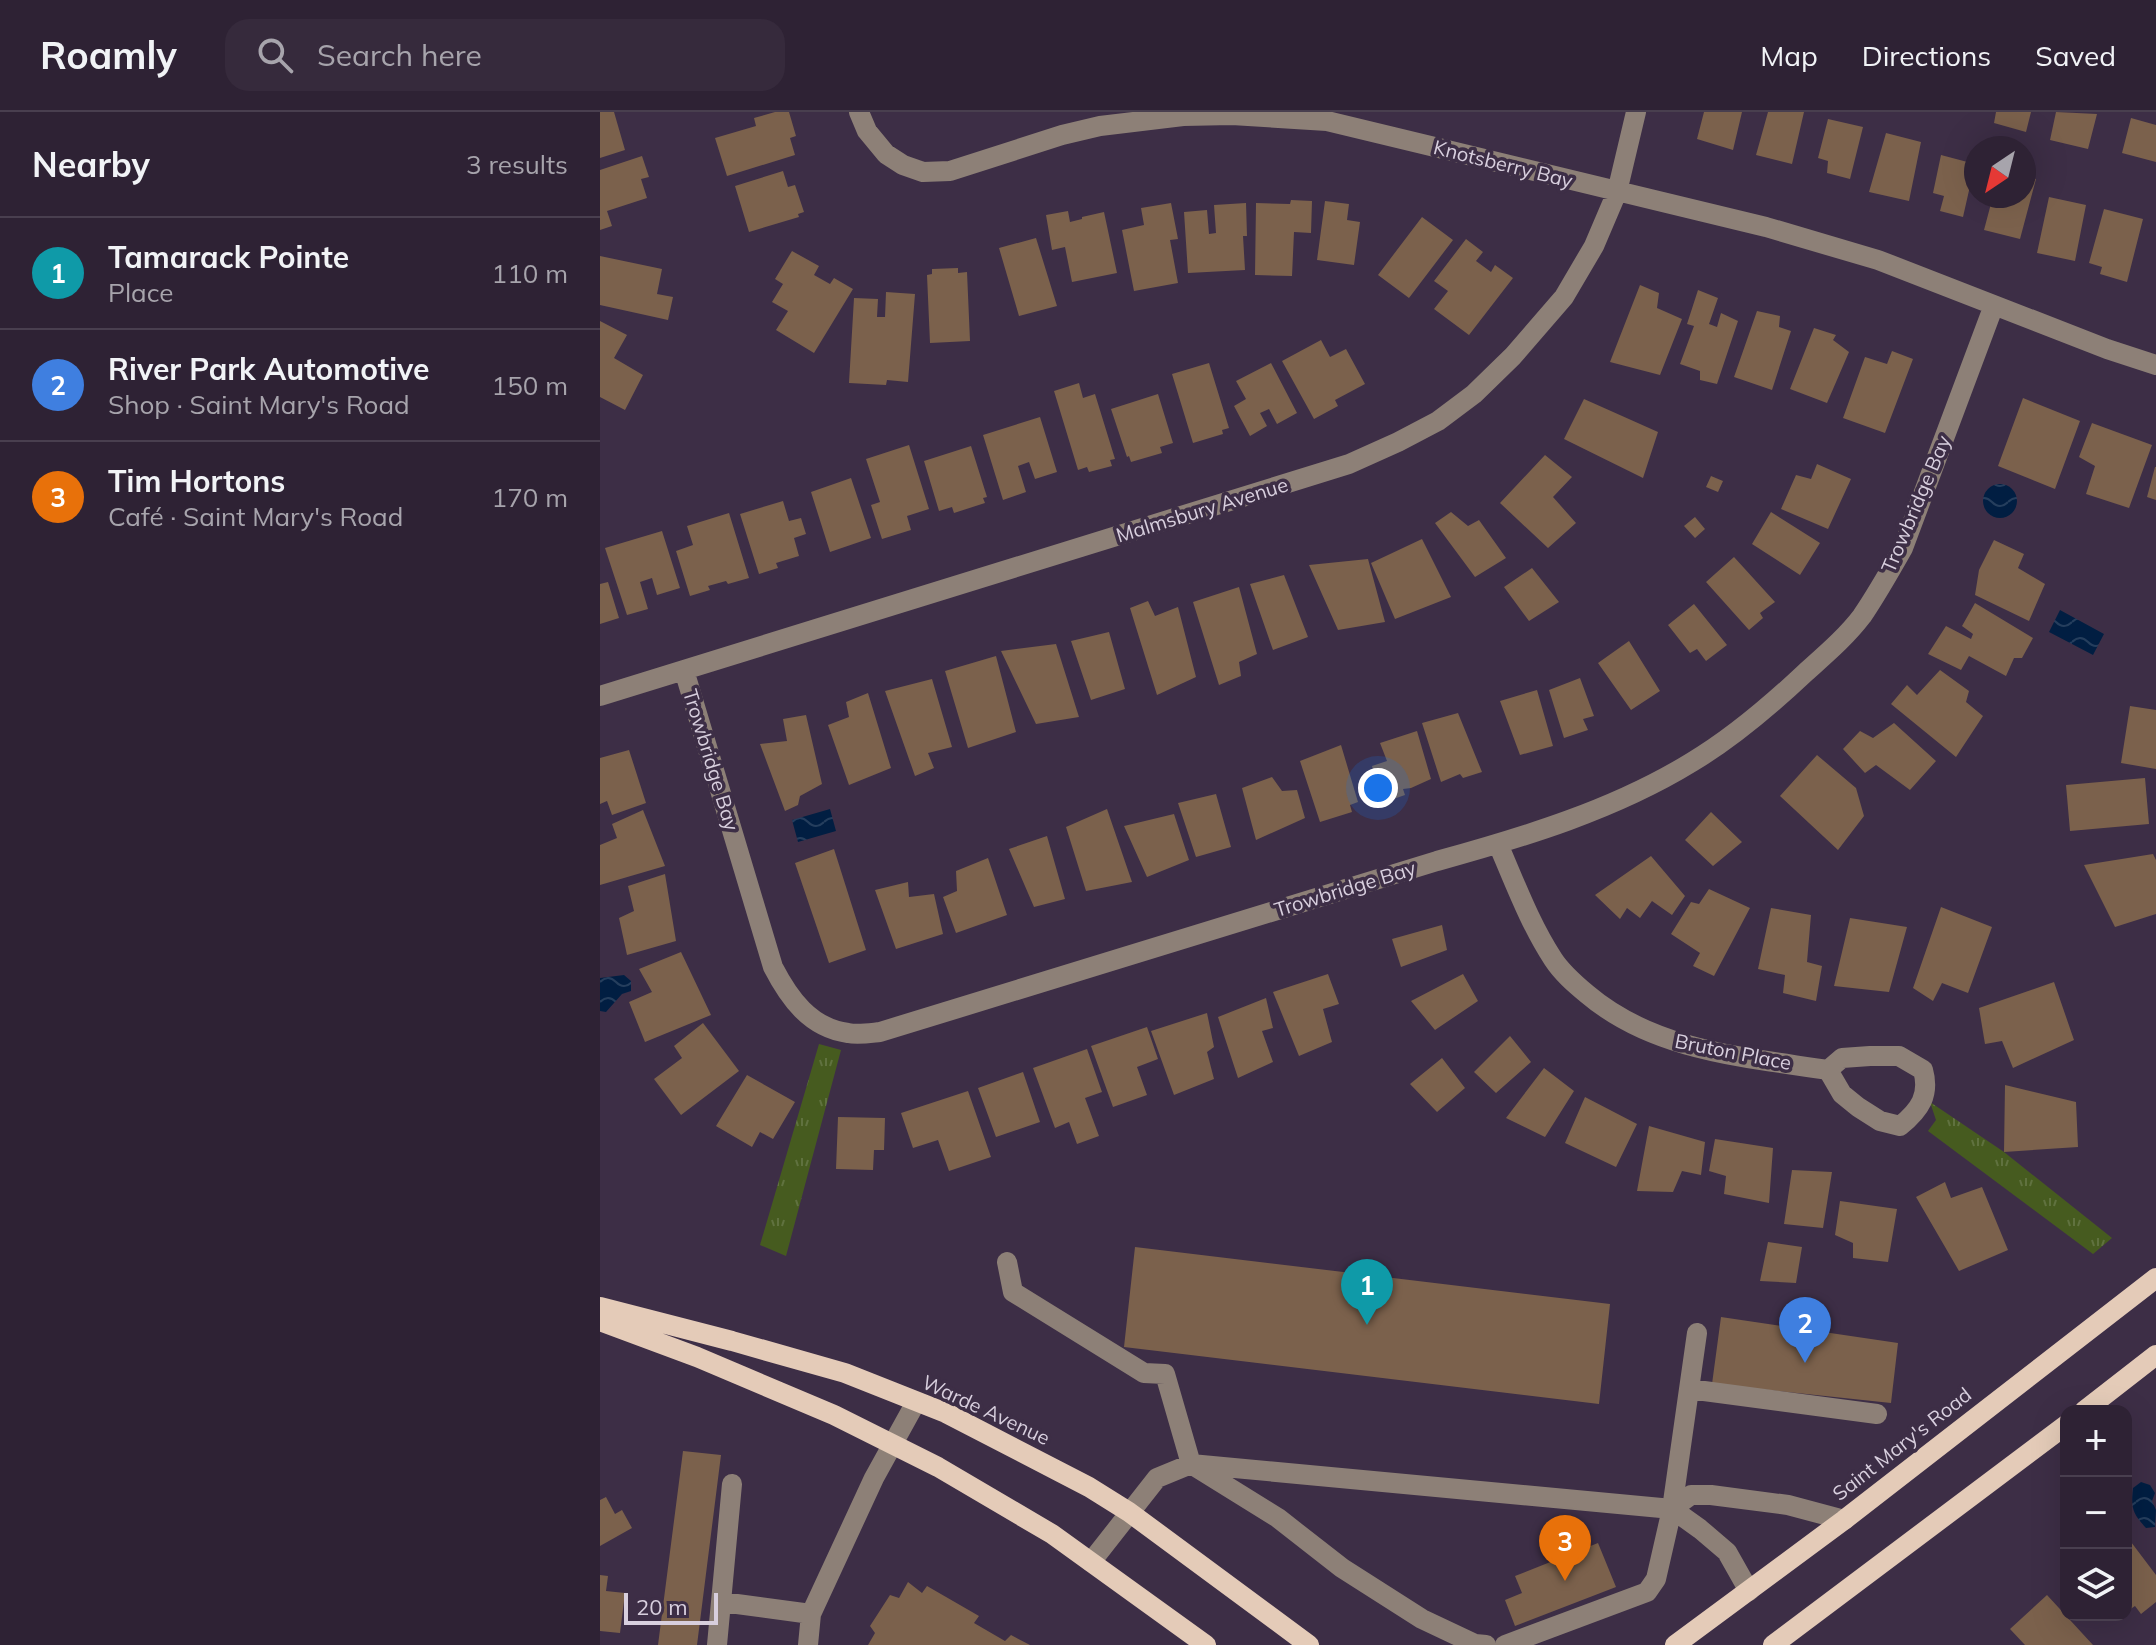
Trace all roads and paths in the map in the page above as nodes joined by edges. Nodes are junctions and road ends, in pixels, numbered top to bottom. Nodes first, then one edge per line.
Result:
1 (859, 112) edge
2 (1636, 112) edge
3 (1617, 192) junction
4 (1994, 305) junction
5 (2156, 365) edge
6 (684, 670) junction
7 (600, 696) edge
8 (1498, 844) junction
9 (1828, 1070) junction
10 (1007, 1262) dead end
11 (2156, 1278) edge
12 (600, 1307) edge
13 (600, 1321) edge
14 (1697, 1333) dead end
15 (2156, 1355) edge
16 (1689, 1389) junction
17 (916, 1402) junction
18 (2092, 1405) edge
19 (1877, 1414) dead end
20 (2060, 1430) edge
21 (892, 1444) junction
22 (1191, 1464) junction
23 (732, 1484) dead end
24 (1672, 1509) junction
25 (1129, 1512) junction
26 (1844, 1520) junction
27 (1091, 1562) junction
28 (1749, 1591) junction
29 (722, 1602) junction
30 (811, 1614) junction
31 (717, 1645) edge
32 (808, 1645) edge
33 (1206, 1645) edge
34 (1309, 1645) edge
35 (1486, 1645) edge
36 (1505, 1645) edge
37 (1675, 1645) edge
38 (1773, 1645) edge

1 - 3 street, Knotsberry Bay
2 - 3 street, Malmsbury Avenue
3 - 4 street, Knotsberry Bay
3 - 6 street, Malmsbury Avenue
4 - 5 street, Knotsberry Bay
4 - 8 street, Trowbridge Bay
6 - 7 street, Malmsbury Avenue
6 - 8 street, Trowbridge Bay
8 - 9 street, Bruton Place
9 - 9 street, Bruton Place
10 - 22 street
11 - 26 main road, Saint Mary's Road
12 - 17 main road, Warde Avenue
13 - 21 main road
14 - 16 street
15 - 18 main road
16 - 19 street
16 - 24 street
17 - 21 street
17 - 25 main road, Warde Avenue
20 - 38 main road
21 - 27 main road
21 - 30 street
22 - 24 street
22 - 25 street
22 - 35 street
23 - 29 street
24 - 26 street
24 - 28 street
24 - 36 street
25 - 27 street
25 - 34 main road, Warde Avenue
26 - 28 main road, Saint Mary's Road
27 - 33 main road
28 - 37 main road, Saint Mary's Road
29 - 30 street
29 - 31 street
30 - 32 street

